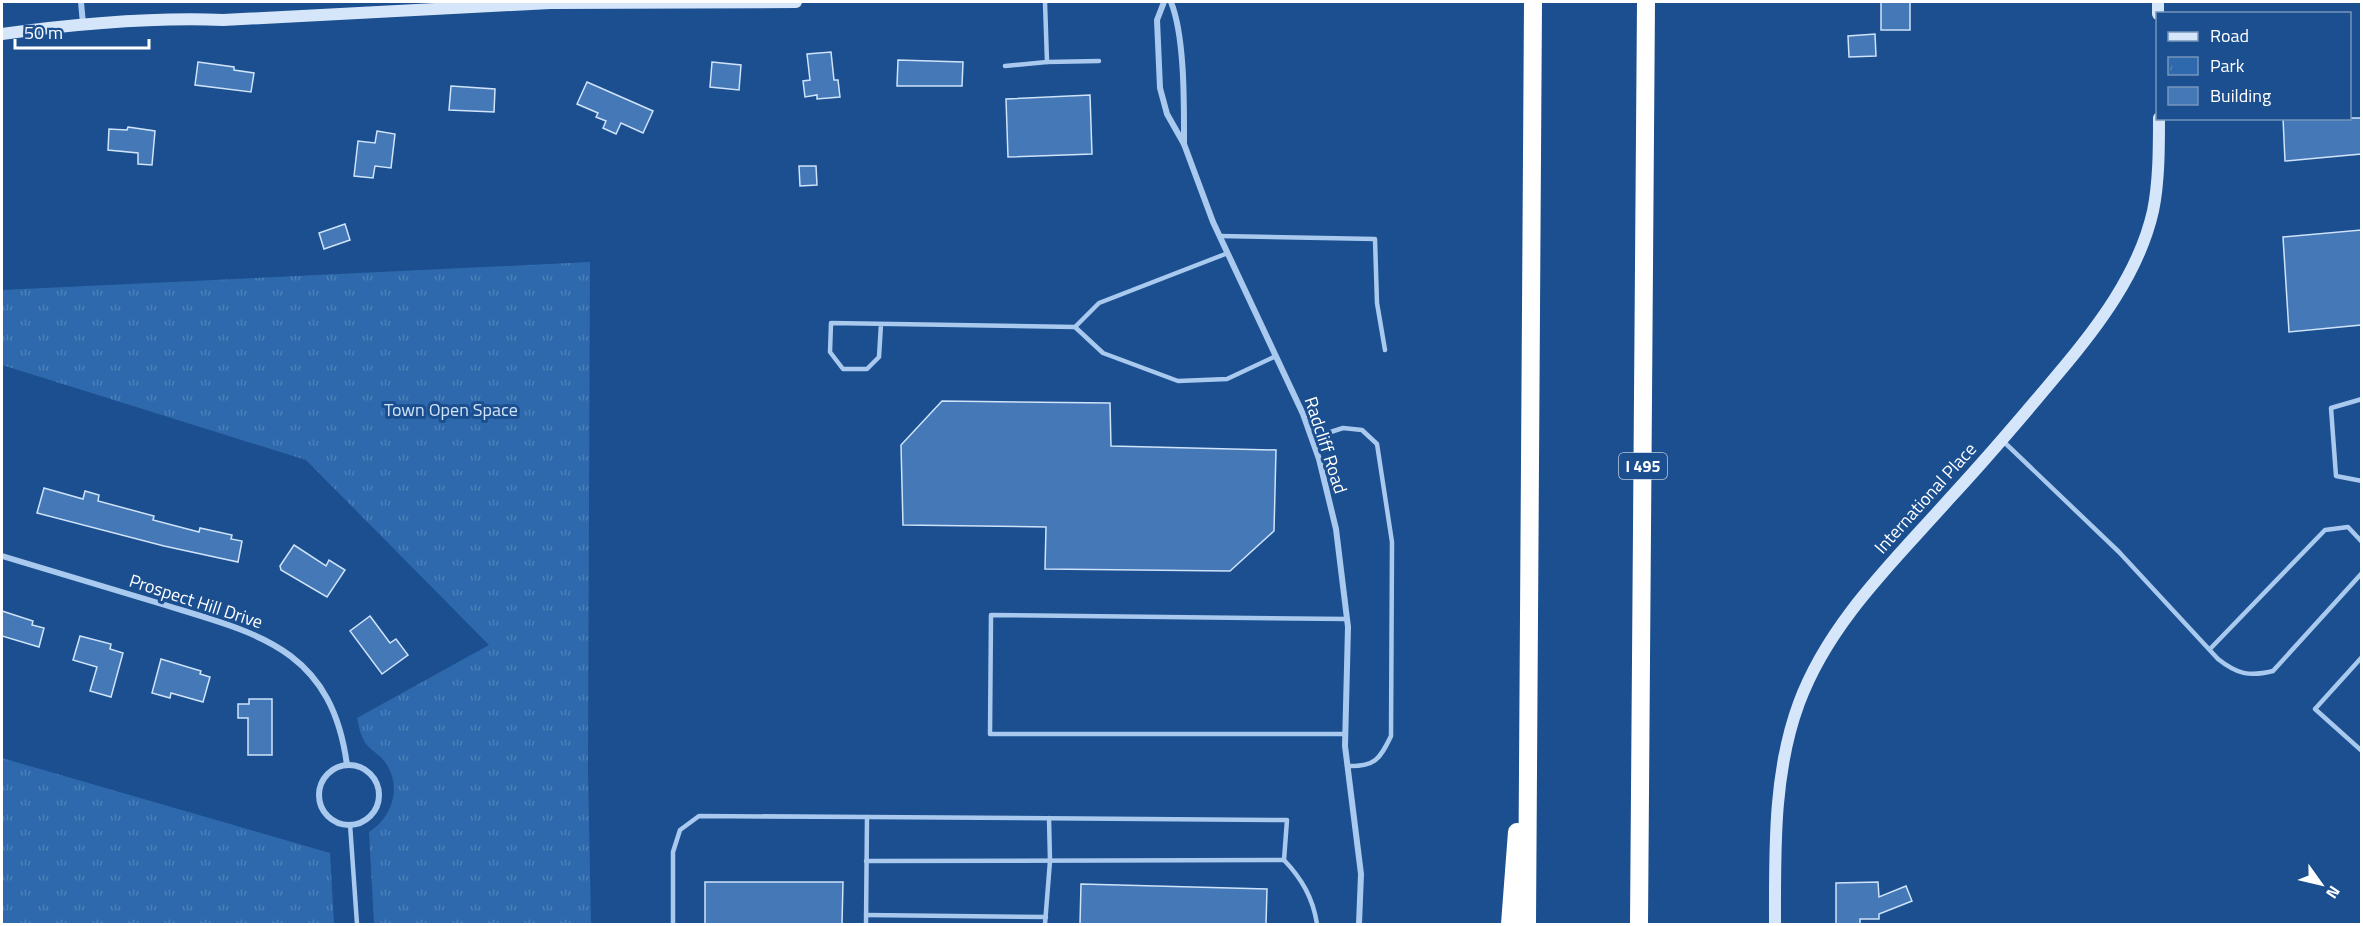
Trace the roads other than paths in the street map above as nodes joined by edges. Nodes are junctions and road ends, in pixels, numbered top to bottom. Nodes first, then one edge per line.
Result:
1 (81, 2) edge
2 (796, 2) edge
3 (1046, 2) edge
4 (1164, 2) edge
5 (1171, 2) edge
6 (1533, 2) edge
7 (1646, 2) edge
8 (83, 24) junction
9 (2, 34) edge
10 (1099, 61) dead end
11 (1047, 62) junction
12 (1005, 66) dead end
13 (2159, 120) edge
14 (1184, 144) junction
15 (1220, 236) junction
16 (1228, 254) junction
17 (881, 324) junction
18 (1075, 327) junction
19 (1385, 350) dead end
20 (1277, 356) junction
21 (2361, 399) edge
22 (1312, 438) junction
23 (2002, 440) junction
24 (2361, 481) edge
25 (2361, 542) edge
26 (2, 556) edge
27 (2361, 573) edge
28 (1347, 619) junction
29 (2210, 649) junction
30 (2361, 657) edge
31 (2356, 663) junction
32 (2361, 668) edge
33 (1528, 675) junction
34 (1345, 734) junction
35 (2361, 751) edge
36 (347, 765) junction
37 (1347, 766) junction
38 (867, 817) junction
39 (1049, 818) junction
40 (350, 824) junction
41 (1284, 860) junction
42 (866, 861) junction
43 (1050, 861) junction
44 (866, 915) junction
45 (1046, 917) junction
46 (357, 924) edge
47 (673, 924) edge
48 (866, 924) edge
49 (1045, 924) edge
50 (1317, 924) edge
51 (1359, 924) edge
52 (1510, 924) edge
53 (1527, 924) edge
54 (1639, 924) edge
55 (1775, 924) edge

1 - 8 street
2 - 8 main road
3 - 11 lane
4 - 14 street, Radcliff Road
5 - 14 street
6 - 33 highway
7 - 54 highway, I 495
8 - 9 main road
10 - 11 lane
11 - 12 lane
13 - 23 main road, International Place
14 - 15 street, Radcliff Road
15 - 16 street, Radcliff Road
15 - 19 lane
16 - 18 lane
16 - 20 street, Radcliff Road
17 - 17 lane
17 - 18 lane
18 - 20 lane
20 - 22 street, Radcliff Road
21 - 24 lane
22 - 28 street, Radcliff Road
22 - 37 lane
23 - 29 lane
23 - 55 main road, International Place
25 - 29 lane
26 - 36 street, Prospect Hill Drive
27 - 29 lane
28 - 34 street, Radcliff Road
28 - 34 lane
30 - 31 lane
31 - 32 lane
31 - 35 lane
33 - 52 highway
33 - 53 highway
34 - 37 street, Radcliff Road
36 - 40 street
36 - 40 street
37 - 51 street, Radcliff Road
38 - 39 lane
38 - 42 lane
38 - 47 lane
39 - 41 lane
39 - 43 lane
40 - 46 lane
41 - 43 lane
41 - 50 lane
42 - 43 lane
42 - 44 lane
43 - 45 lane
44 - 45 lane
44 - 48 lane
45 - 49 lane

